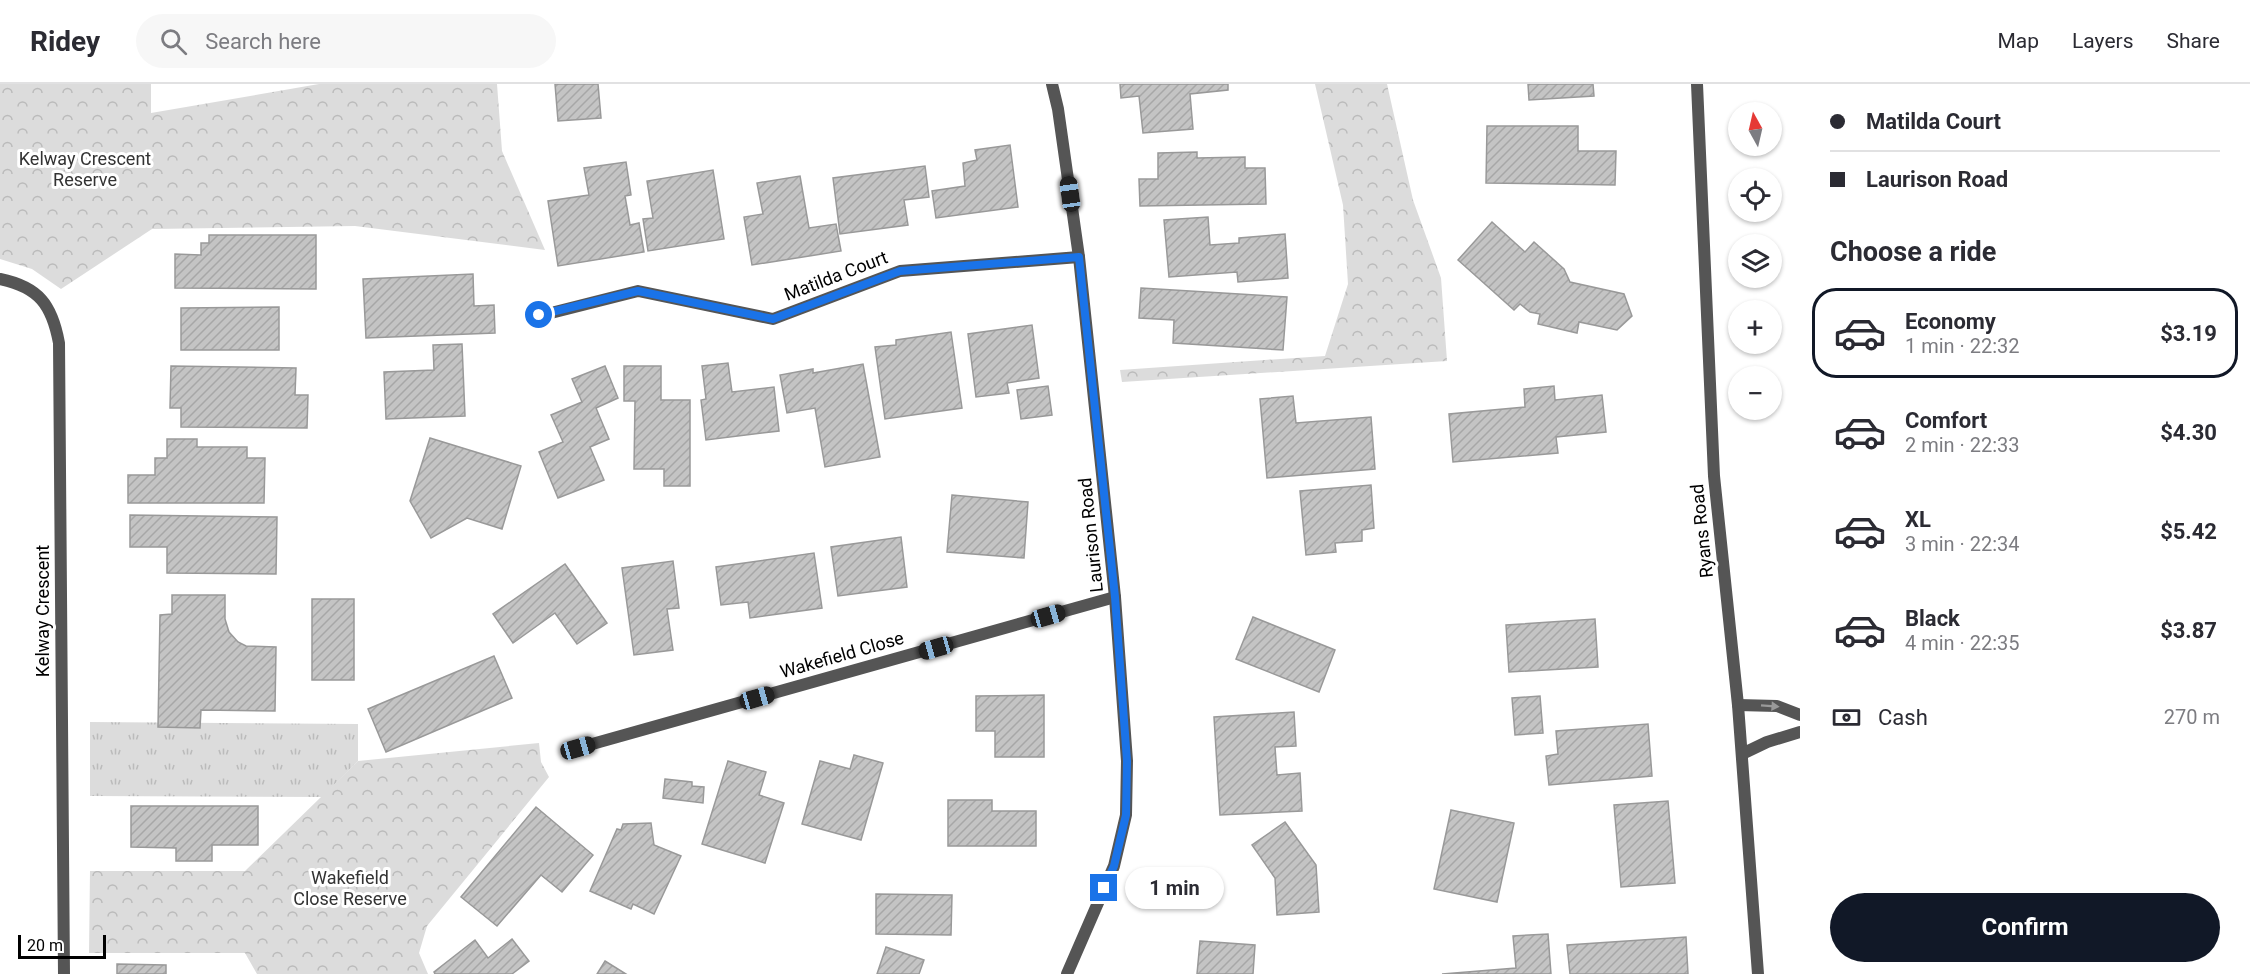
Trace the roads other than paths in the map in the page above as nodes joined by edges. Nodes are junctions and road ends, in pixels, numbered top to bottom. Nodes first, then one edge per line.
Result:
1 (1052, 84) edge
2 (1697, 84) edge
3 (1079, 257) junction
4 (0, 279) edge
5 (539, 315) dead end
6 (1115, 597) junction
7 (1738, 705) junction
8 (1800, 715) edge
9 (1800, 732) edge
10 (578, 748) dead end
11 (1742, 753) junction
12 (64, 974) edge
13 (1067, 974) edge
14 (1758, 974) edge

1 - 3 street, Laurison Road
2 - 7 street, Ryans Road
3 - 5 street, Matilda Court
3 - 6 street, Laurison Road
4 - 12 street, Kelway Crescent
6 - 10 street, Wakefield Close
6 - 13 street, Laurison Road
7 -> 8 street
7 - 11 street, Ryans Road
9 - 11 street
11 - 14 street, Ryans Road

